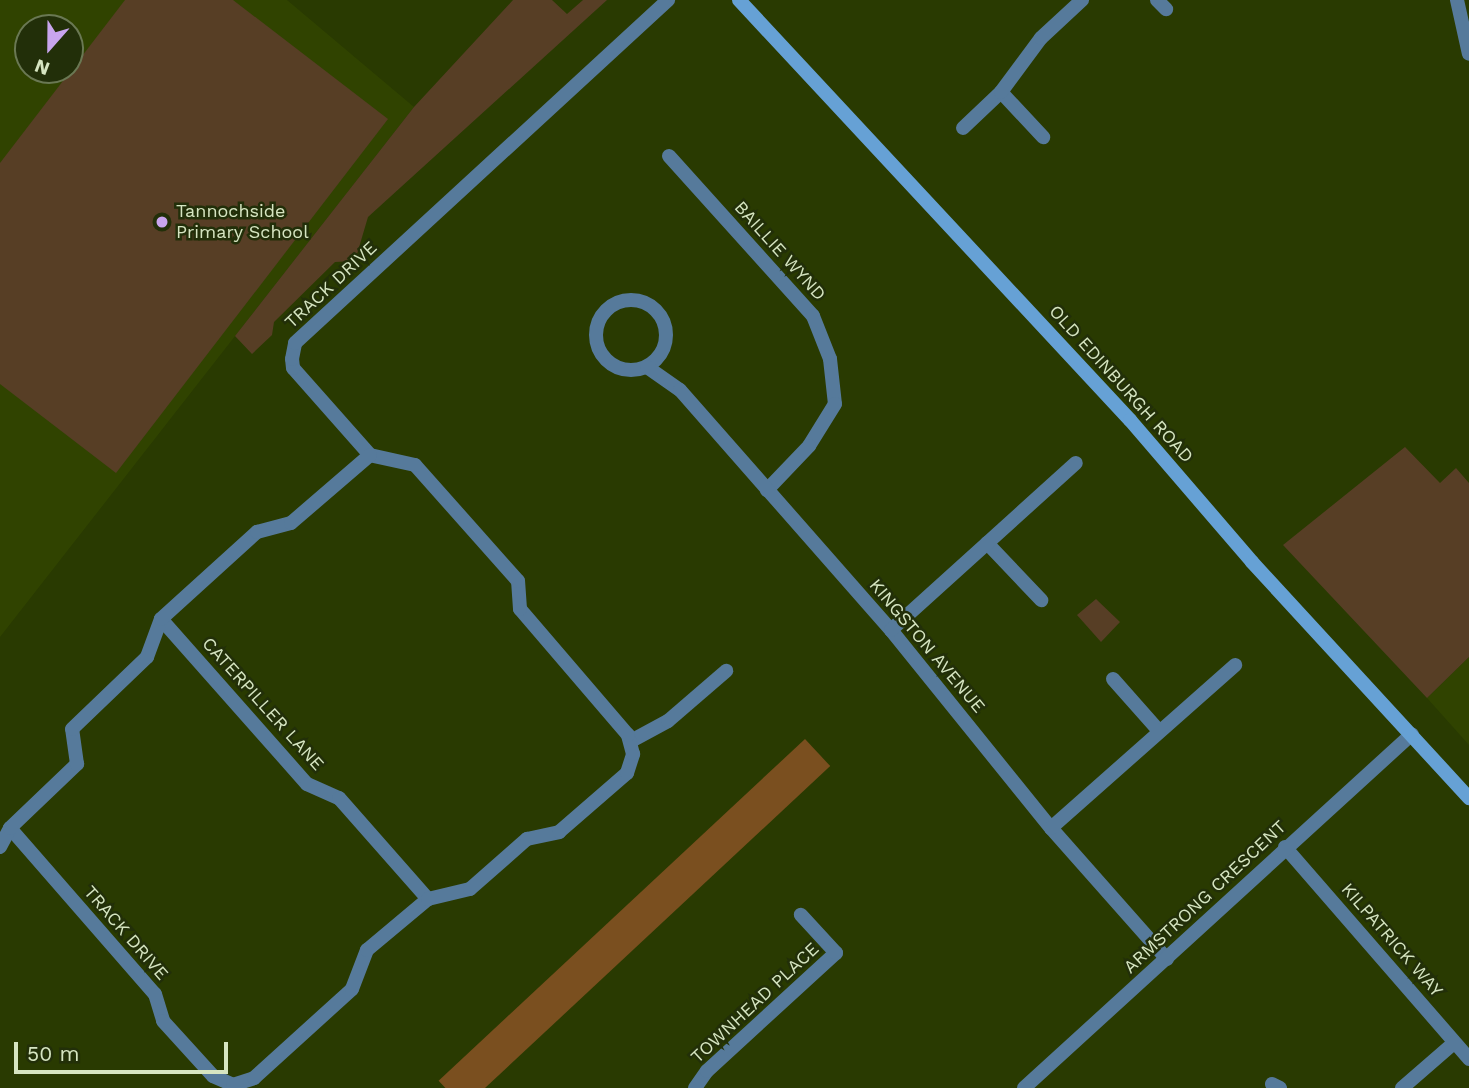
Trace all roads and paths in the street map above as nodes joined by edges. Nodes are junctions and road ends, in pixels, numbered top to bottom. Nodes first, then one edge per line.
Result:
1 (668, 0) edge
2 (739, 0) edge
3 (1082, 0) edge
4 (1457, 0) edge
5 (1469, 54) edge
6 (1001, 92) junction
7 (963, 128) dead end
8 (1043, 137) dead end
9 (669, 156) dead end
10 (647, 367) junction
11 (369, 455) junction
12 (1076, 463) dead end
13 (767, 489) junction
14 (987, 543) junction
15 (1041, 600) dead end
16 (161, 619) junction
17 (891, 630) junction
18 (1235, 664) dead end
19 (726, 671) dead end
20 (1113, 679) dead end
21 (1159, 731) junction
22 (1412, 734) junction
23 (631, 741) junction
24 (1469, 798) edge
25 (10, 828) junction
26 (1051, 828) junction
27 (0, 847) edge
28 (1285, 847) junction
29 (428, 898) junction
30 (801, 915) dead end
31 (1167, 959) junction
32 (1454, 1043) junction
33 (1469, 1059) edge
34 (241, 1086) edge
35 (695, 1088) edge
36 (1024, 1088) edge
37 (1402, 1088) edge

1 - 11 street, TRACK DRIVE
2 - 22 main road, OLD EDINBURGH ROAD
3 - 6 street
4 - 5 street
6 - 7 street
6 - 8 street
9 - 13 street, BAILLIE WYND
10 - 10 street, KINGSTON AVENUE
10 - 13 street, KINGSTON AVENUE
11 - 16 street
11 - 23 street
12 - 14 street
13 - 17 street, KINGSTON AVENUE
14 - 15 street
14 - 17 street
16 - 25 street
16 - 29 street, CATERPILLER LANE
17 - 26 street, KINGSTON AVENUE
18 - 21 street
19 - 23 street
20 - 21 street
21 - 26 street
22 - 24 main road, OLD EDINBURGH ROAD
22 - 28 street, ARMSTRONG CRESCENT
23 - 29 street, TRACK DRIVE
25 - 27 street
25 - 34 street, TRACK DRIVE
26 - 31 street, KINGSTON AVENUE
28 - 31 street, ARMSTRONG CRESCENT
28 - 32 street, KILPATRICK WAY
29 - 34 street, TRACK DRIVE
30 - 35 street, TOWNHEAD PLACE
31 - 36 street, ARMSTRONG CRESCENT
32 - 33 street, KILPATRICK WAY
32 - 37 street

